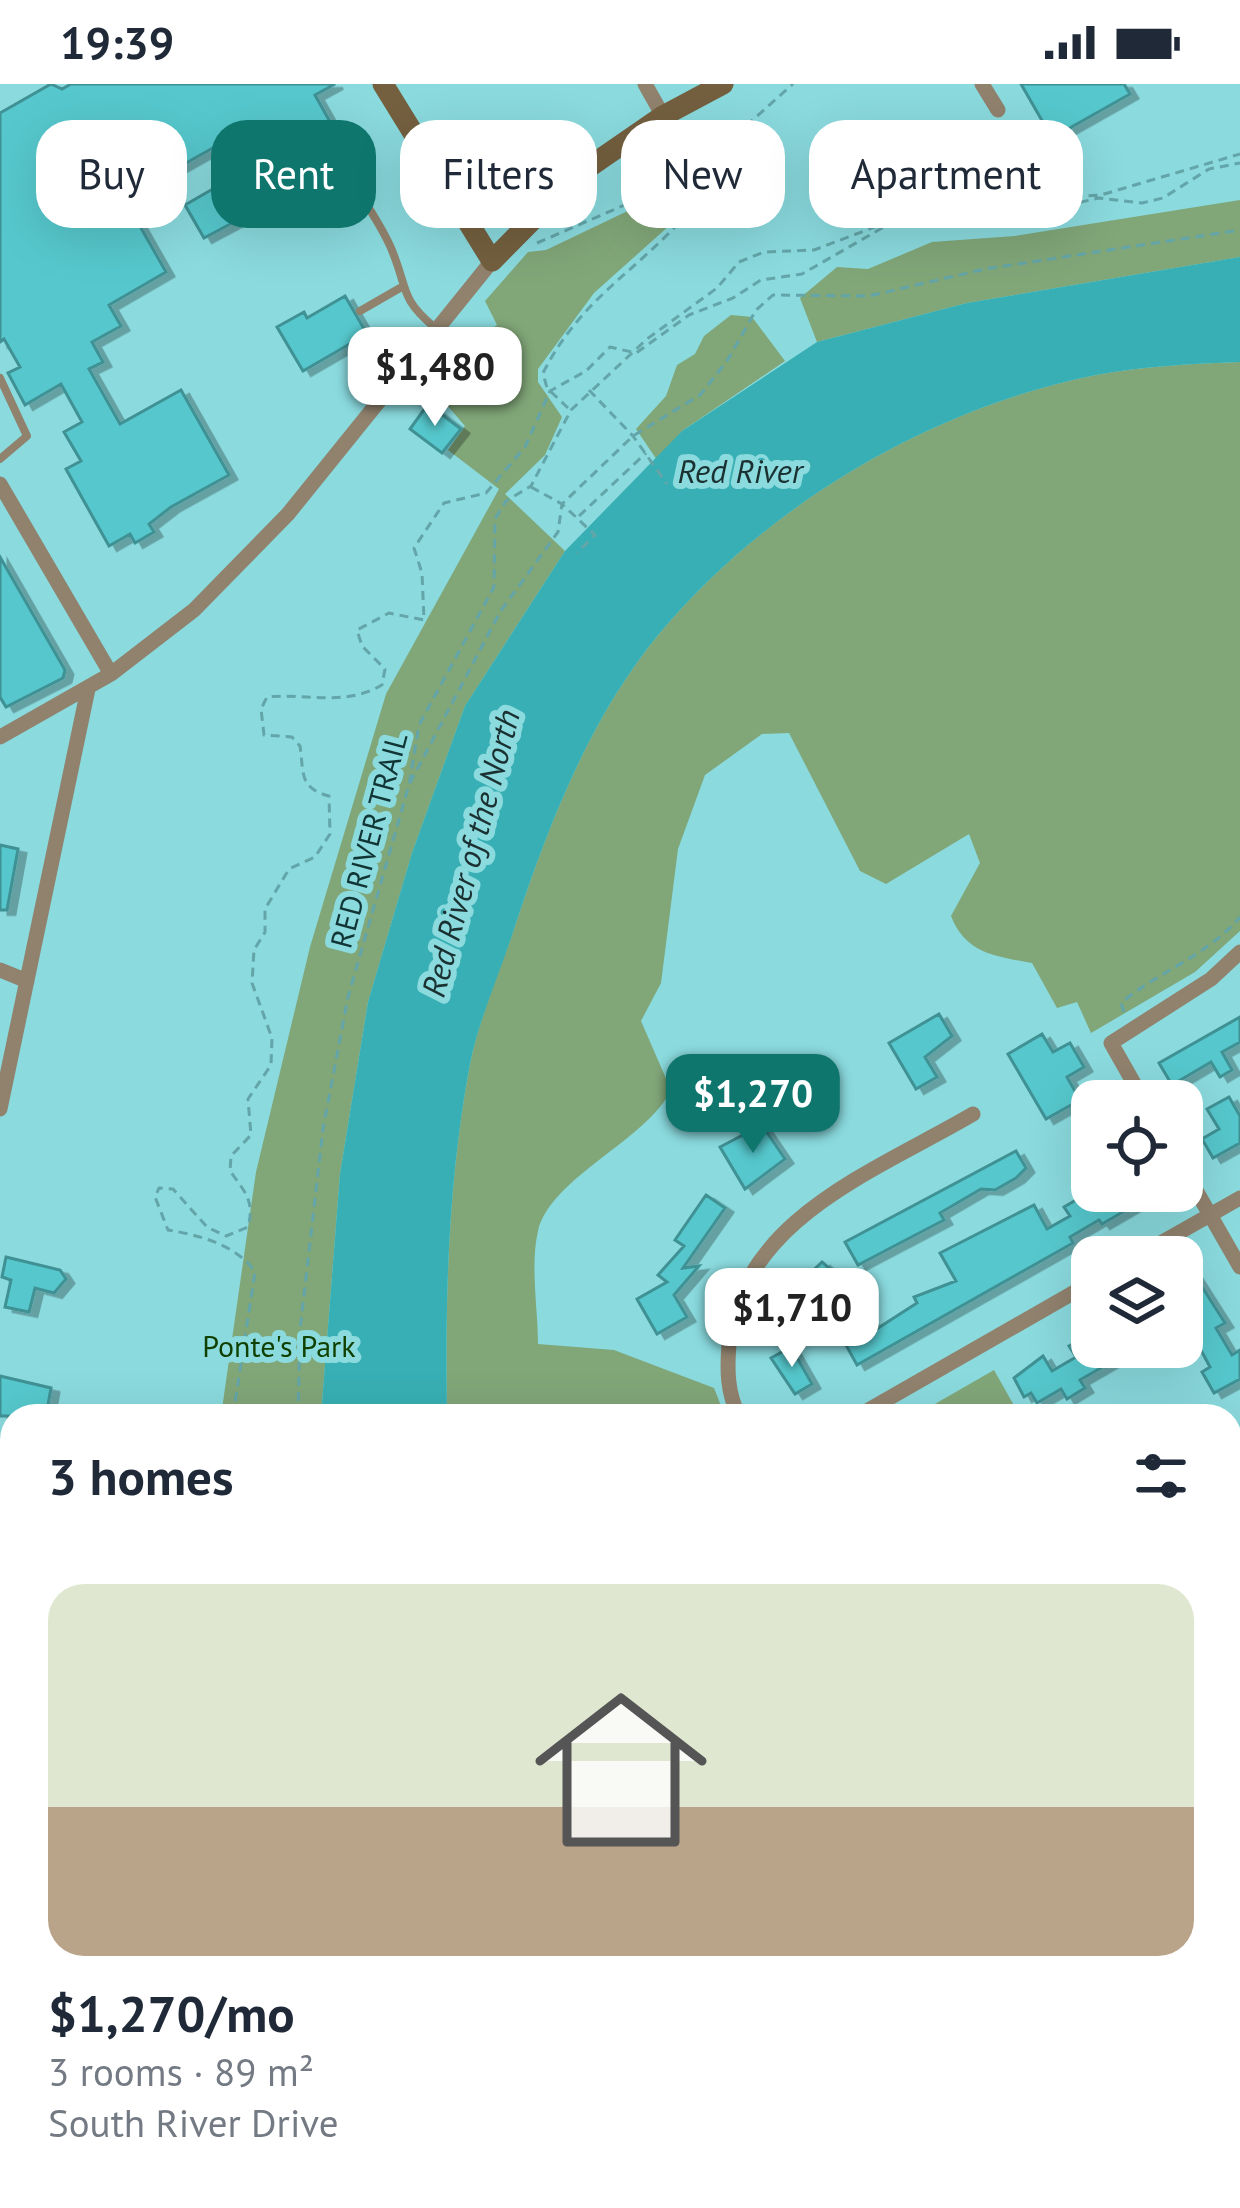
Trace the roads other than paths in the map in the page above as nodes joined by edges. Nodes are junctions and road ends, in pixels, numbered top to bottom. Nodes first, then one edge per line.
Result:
1 (383, 84) edge
2 (645, 84) edge
3 (722, 84) edge
4 (982, 84) edge
5 (998, 110) dead end
6 (663, 116) junction
7 (376, 221) edge
8 (492, 261) junction
9 (400, 288) junction
10 (360, 311) dead end
11 (434, 327) junction
12 (0, 378) edge
13 (0, 459) edge
14 (0, 484) edge
15 (111, 674) junction
16 (88, 689) junction
17 (1, 735) edge
18 (1240, 952) edge
19 (0, 970) edge
20 (27, 981) junction
21 (1132, 1080) edge
22 (0, 1109) edge
23 (973, 1114) dead end
24 (1240, 1198) edge
25 (1203, 1203) edge
26 (1210, 1215) junction
27 (1173, 1236) edge
28 (1240, 1267) edge
29 (1071, 1294) edge
30 (735, 1404) edge
31 (879, 1404) edge

1 - 8 street
2 - 6 street
3 - 6 street
4 - 5 street
6 - 8 street
7 - 9 lane
8 - 11 street
9 - 10 lane
9 - 11 lane
11 - 15 street
12 - 13 lane
14 - 15 street
15 - 16 street
16 - 17 street
16 - 20 street
18 - 21 street
19 - 20 street
20 - 22 street
23 - 30 street
24 - 26 street
25 - 26 street
26 - 27 street
26 - 28 street
29 - 31 street

